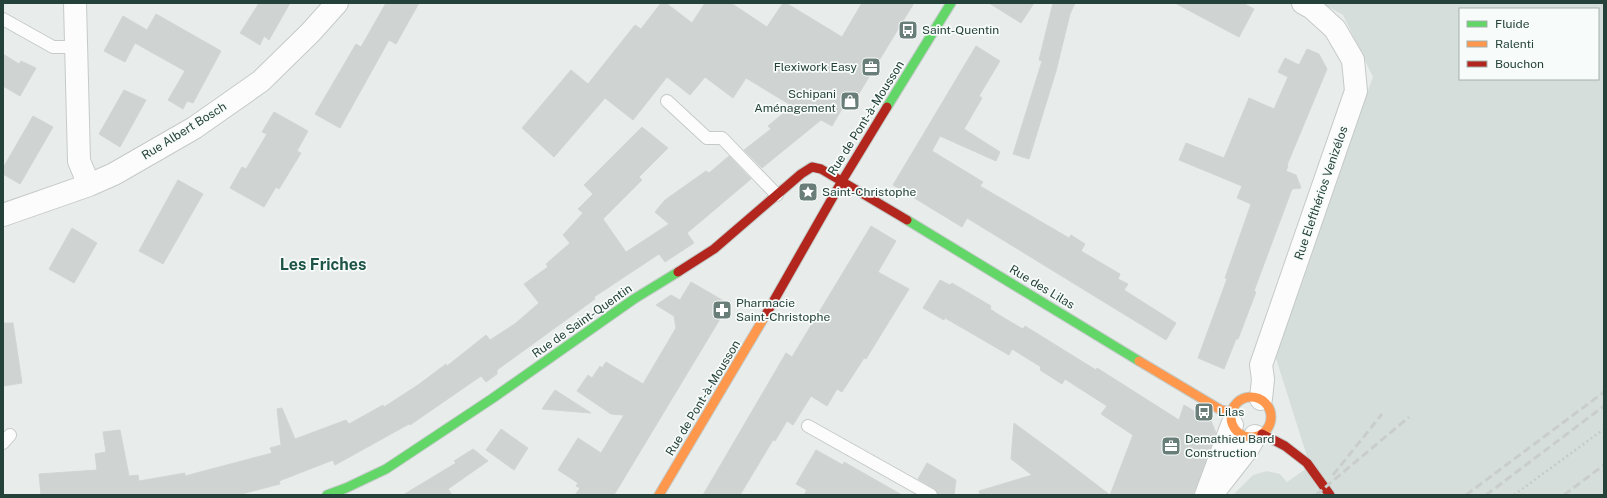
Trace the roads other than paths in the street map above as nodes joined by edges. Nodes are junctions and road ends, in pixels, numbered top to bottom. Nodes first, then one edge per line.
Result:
1 (75, 3) edge
2 (337, 3) edge
3 (951, 3) edge
4 (1303, 3) edge
5 (3, 19) edge
6 (76, 47) junction
7 (667, 101) dead end
8 (842, 181) junction
9 (88, 185) junction
10 (777, 195) junction
11 (3, 215) edge
12 (1266, 408) junction
13 (1232, 419) junction
14 (808, 426) dead end
15 (1281, 426) dead end
16 (1258, 435) junction
17 (1304, 448) dead end
18 (1307, 463) junction
19 (327, 495) edge
20 (659, 495) edge
21 (931, 495) edge
22 (1206, 495) edge
23 (1212, 495) edge
24 (1330, 495) edge

1 - 6 street
2 - 9 street, Rue Albert Bosch
3 - 8 street, Rue de Pont-à-Mousson
4 - 12 street, Rue Elefthérios Venizélos
5 - 6 lane
6 - 9 street
7 - 10 lane
8 - 10 street, Rue de Saint-Quentin
8 - 13 street, Rue des Lilas
8 - 20 street, Rue de Pont-à-Mousson
9 - 11 street, Rue Albert Bosch
10 - 19 street, Rue de Saint-Quentin
12 - 13 street
12 - 15 street
12 - 16 street
13 - 16 street
13 - 22 street
14 - 21 lane
16 - 18 street
16 - 23 street
17 - 18 street
18 - 24 street

